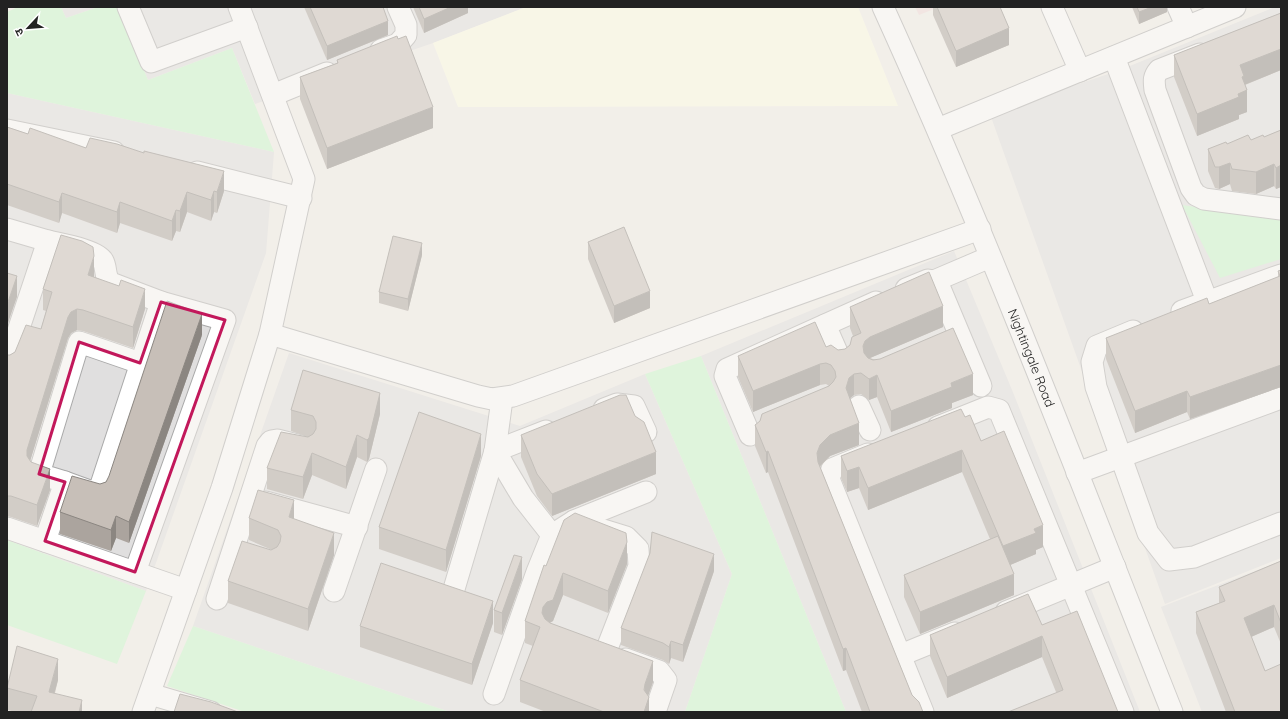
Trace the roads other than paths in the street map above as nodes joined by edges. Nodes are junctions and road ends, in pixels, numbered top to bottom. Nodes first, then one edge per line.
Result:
1 (128, 7) edge
2 (239, 7) edge
3 (398, 7) edge
4 (883, 7) edge
5 (1052, 7) edge
6 (1178, 7) edge
7 (1235, 7) edge
8 (247, 27) junction
9 (1187, 27) junction
10 (1216, 48) edge
11 (1114, 57) junction
12 (1080, 71) junction
13 (273, 95) junction
14 (7, 130) edge
15 (938, 130) junction
16 (130, 156) edge
17 (176, 167) edge
18 (301, 198) junction
19 (1281, 209) edge
20 (7, 229) edge
21 (980, 230) junction
22 (48, 241) junction
23 (990, 257) junction
24 (1281, 275) edge
25 (934, 281) junction
26 (1207, 301) junction
27 (161, 302) junction
28 (825, 325) junction
29 (960, 333) junction
30 (270, 334) junction
31 (939, 342) edge
32 (840, 359) edge
33 (140, 363) junction
34 (7, 364) edge
35 (981, 386) dead end
36 (1281, 398) edge
37 (502, 399) junction
38 (859, 406) dead end
39 (588, 415) edge
40 (768, 419) edge
41 (566, 424) edge
42 (870, 430) dead end
43 (646, 432) edge
44 (923, 433) edge
45 (304, 447) edge
46 (886, 447) edge
47 (495, 451) junction
48 (1122, 457) junction
49 (376, 469) dead end
50 (1077, 473) junction
51 (65, 482) junction
52 (222, 488) junction
53 (646, 492) dead end
54 (250, 497) junction
55 (574, 521) junction
56 (1281, 523) edge
57 (357, 527) junction
58 (7, 528) edge
59 (552, 535) junction
60 (45, 541) junction
61 (234, 548) junction
62 (255, 555) edge
63 (1115, 567) junction
64 (135, 572) junction
65 (1070, 586) junction
66 (455, 589) edge
67 (186, 590) junction
68 (334, 591) dead end
69 (217, 599) dead end
70 (900, 655) junction
71 (494, 694) dead end
72 (147, 703) edge
73 (173, 706) edge
74 (656, 709) dead end
75 (211, 712) edge
76 (923, 712) edge
77 (1122, 712) edge
78 (1172, 712) edge

1 - 8 street
2 - 8 street
3 - 13 street
4 - 15 street, Nightingale Road
5 - 12 street
6 - 9 street
7 - 9 street
8 - 13 street
9 - 11 street
10 - 19 street
11 - 12 street
11 - 26 street
12 - 15 street
13 - 18 street
14 - 16 street
15 - 21 street, Nightingale Road
17 - 18 street
18 - 30 street
20 - 22 street
21 - 23 street, Nightingale Road
21 - 37 street
22 - 27 street
22 - 34 street
23 - 25 street
23 - 50 street, Nightingale Road
24 - 26 street
25 - 28 street
25 - 29 street
26 - 48 street
27 - 33 street
27 - 64 street
28 - 32 street
28 - 40 street
29 - 31 street
29 - 35 street
30 - 37 street
30 - 52 street
33 - 51 street
33 - 51 street
36 - 48 street
37 - 47 street
38 - 42 street
39 - 43 street
41 - 47 street
44 - 65 street
45 - 54 street
46 - 70 street
47 - 59 street
47 - 66 street
48 - 50 street
48 - 56 street
49 - 57 street
50 - 63 street, Nightingale Road
51 - 60 street
52 - 54 street
52 - 67 street
53 - 55 street
54 - 57 street
54 - 61 street
55 - 59 street
55 - 74 street
57 - 68 street
58 - 60 street
59 - 71 street
60 - 64 street
61 - 62 street
61 - 69 street
63 - 65 street
63 - 78 street, Nightingale Road
64 - 67 street
65 - 70 street
65 - 77 street
67 - 72 street
70 - 76 street
72 - 73 street
73 - 75 street

